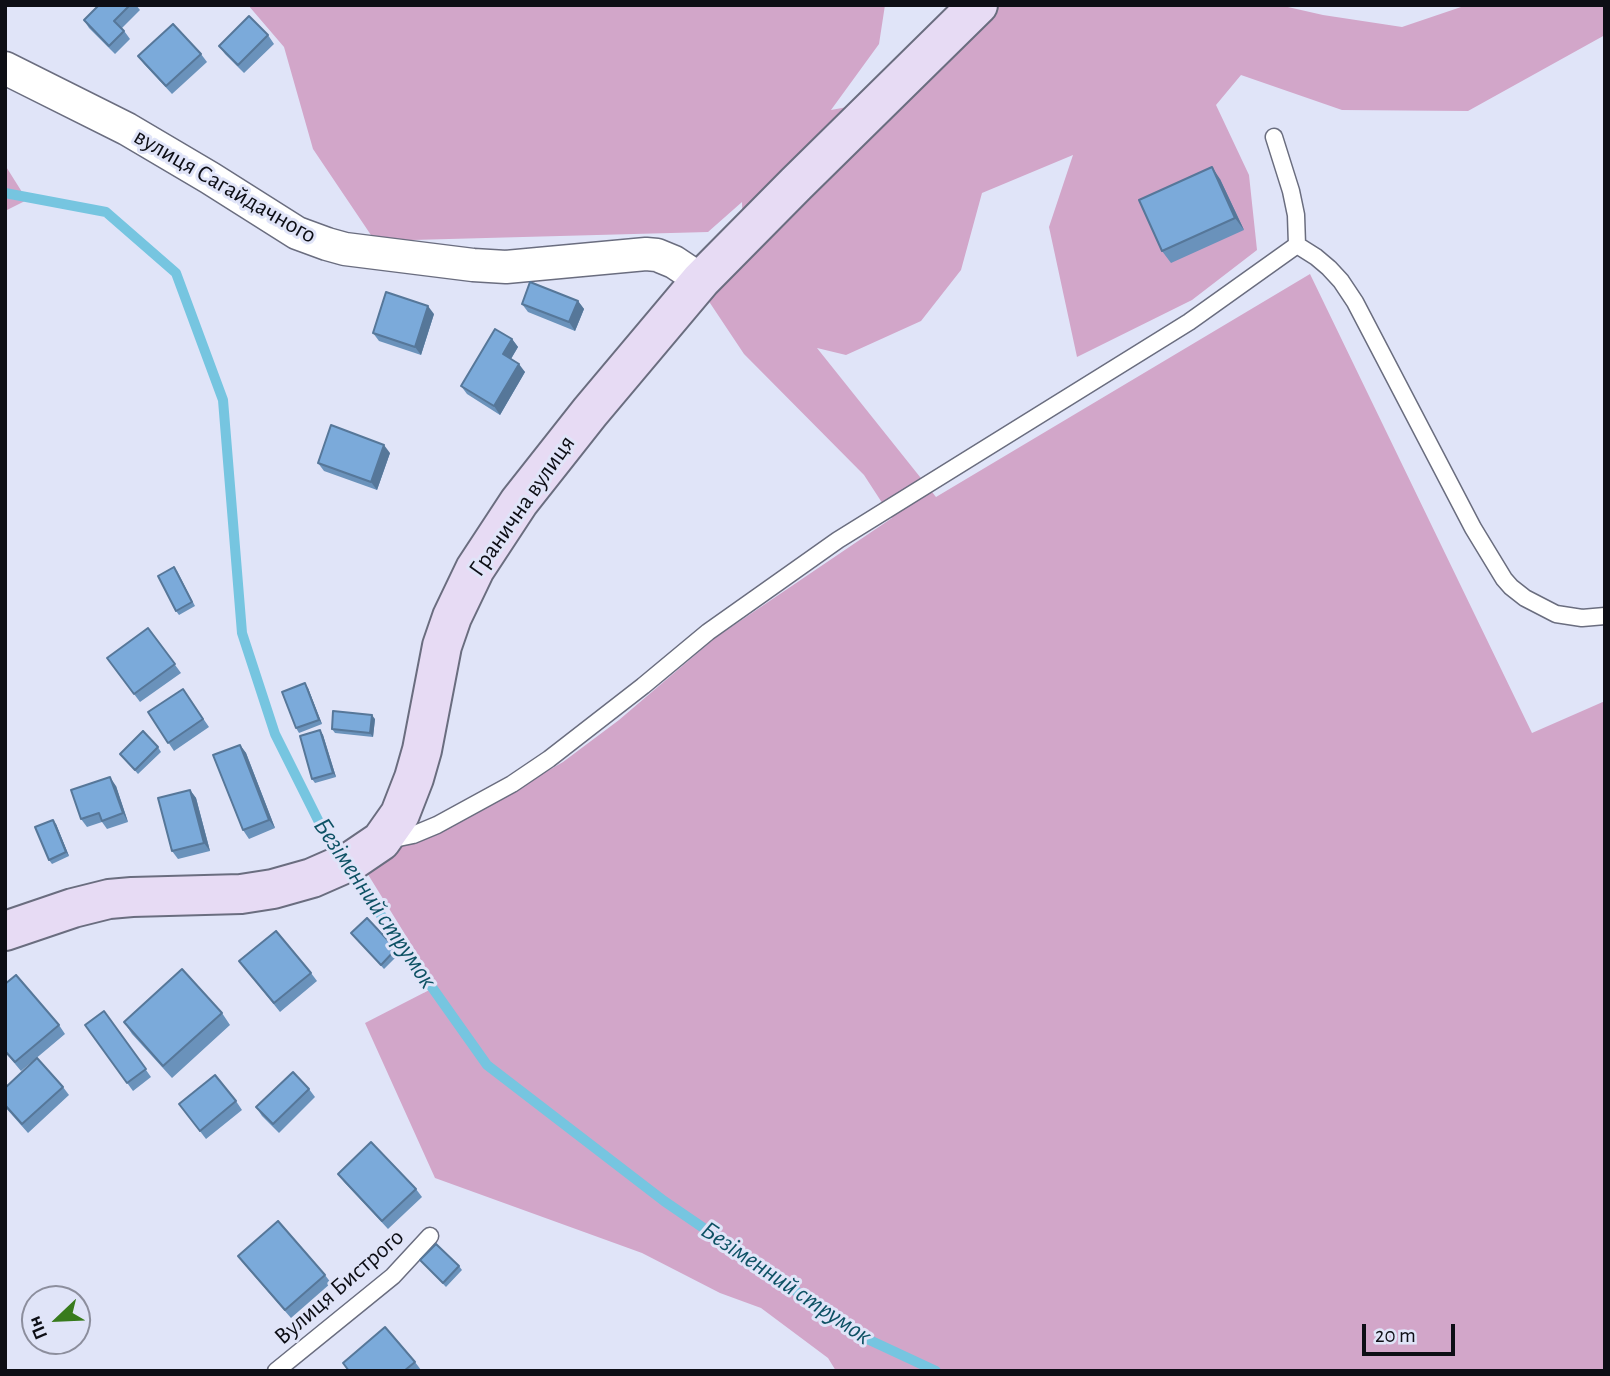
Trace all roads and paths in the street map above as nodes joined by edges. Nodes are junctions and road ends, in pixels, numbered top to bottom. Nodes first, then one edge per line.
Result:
1 (978, 5) edge
2 (5, 68) edge
3 (1274, 137) dead end
4 (1297, 245) junction
5 (701, 280) junction
6 (1605, 616) edge
7 (382, 841) junction
8 (5, 931) edge
9 (430, 1236) dead end
10 (276, 1371) edge

1 - 5 street, Гранична вулиця
2 - 5 street, вулиця Сагайдачного
3 - 4 lane
4 - 6 lane
4 - 7 lane
5 - 7 street, Гранична вулиця
7 - 8 street, Гранична вулиця
9 - 10 lane, Вулиця Бистрого

